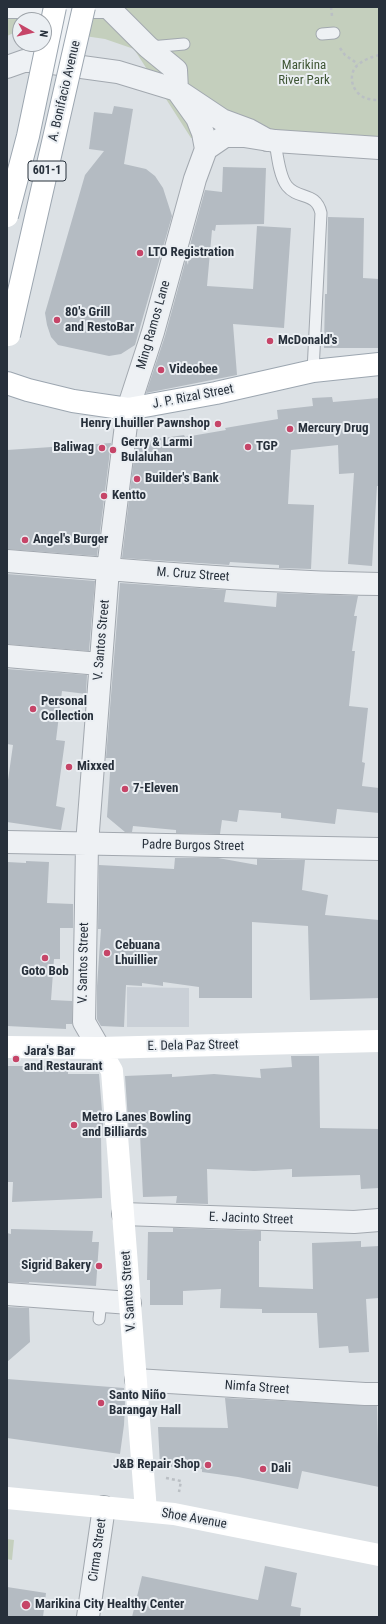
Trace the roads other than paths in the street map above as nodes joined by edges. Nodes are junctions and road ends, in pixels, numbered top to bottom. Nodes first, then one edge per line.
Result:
1 (7, 7) edge
2 (55, 7) edge
3 (71, 7) edge
4 (84, 7) edge
5 (109, 7) edge
6 (334, 33) dead end
7 (322, 34) dead end
8 (184, 44) dead end
9 (148, 47) junction
10 (60, 64) junction
11 (7, 67) edge
12 (177, 90) junction
13 (271, 140) junction
14 (379, 148) edge
15 (206, 149) junction
16 (7, 216) edge
17 (8, 337) edge
18 (379, 364) edge
19 (313, 371) junction
20 (7, 383) edge
21 (128, 409) junction
22 (7, 561) edge
23 (108, 570) junction
24 (379, 584) edge
25 (7, 656) edge
26 (100, 664) junction
27 (7, 842) edge
28 (87, 844) junction
29 (379, 849) edge
30 (379, 1041) edge
31 (7, 1047) edge
32 (99, 1048) junction
33 (123, 1214) junction
34 (379, 1220) edge
35 (7, 1294) edge
36 (130, 1303) junction
37 (136, 1380) junction
38 (379, 1394) edge
39 (7, 1498) edge
40 (104, 1507) junction
41 (146, 1511) junction
42 (379, 1555) edge
43 (88, 1617) edge

1 - 3 street
2 - 16 street, A. Bonifacio Avenue / 601-1, bridge
3 - 5 street
3 - 10 street
4 - 17 street, A. Bonifacio Avenue / 601-1, bridge
5 - 9 street
6 - 7 lane
8 - 9 lane
9 - 12 street
10 - 11 street
10 - 12 street
12 - 13 street
12 - 15 street
13 - 14 street
13 - 15 street
13 - 19 lane
15 - 21 street, Ming Ramos Lane
18 - 19 street, J. P. Rizal Street
19 - 21 street, J. P. Rizal Street
20 - 21 street, J. P. Rizal Street
21 - 23 street, V. Santos Street
22 - 23 street, M. Cruz Street
23 - 24 street, M. Cruz Street
23 - 26 street, V. Santos Street
25 - 26 street
26 - 28 street, V. Santos Street
27 - 28 street, Padre Burgos Street
28 - 29 street, Padre Burgos Street
28 - 32 street, V. Santos Street
30 - 32 street, E. Dela Paz Street
31 - 32 street, E. Dela Paz Street
32 - 33 street, V. Santos Street
33 - 34 street, E. Jacinto Street
33 - 36 street, V. Santos Street
35 - 36 street
36 - 37 street, V. Santos Street
37 - 38 street, Nimfa Street
37 - 41 street, V. Santos Street
39 - 40 street, Shoe Avenue
40 - 41 street, Shoe Avenue
40 - 43 street, Cirma Street
41 - 42 street, Shoe Avenue

